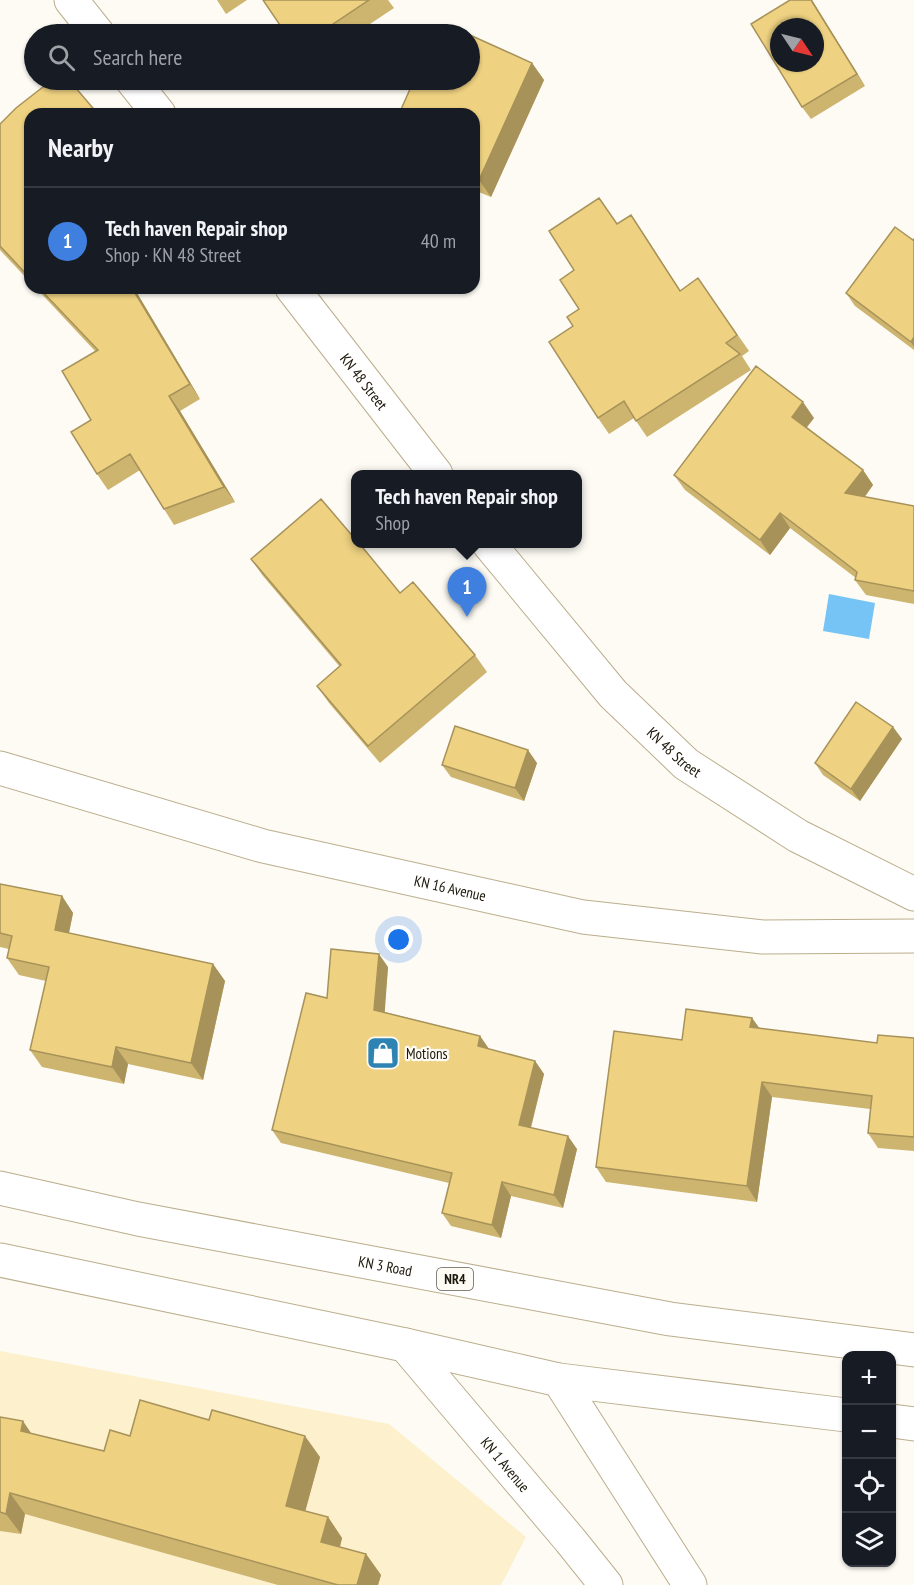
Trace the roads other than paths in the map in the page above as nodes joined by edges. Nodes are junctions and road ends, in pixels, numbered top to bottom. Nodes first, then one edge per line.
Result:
1 (71, 0) edge
2 (90, 24) edge
3 (140, 90) edge
4 (154, 108) edge
5 (297, 294) edge
6 (433, 470) edge
7 (493, 548) edge
8 (0, 768) edge
9 (914, 894) edge
10 (914, 936) edge
11 (0, 1188) edge
12 (0, 1260) edge
13 (405, 1345) junction
14 (914, 1350) edge
15 (559, 1380) junction
16 (842, 1415) edge
17 (896, 1422) edge
18 (914, 1424) edge
19 (606, 1585) edge
20 (690, 1585) edge

1 - 2 main road
3 - 4 main road
5 - 6 main road, KN 48 Street
7 - 9 main road, KN 48 Street
8 - 10 main road, KN 16 Avenue
11 - 14 main road, KN 3 Road / NR4
12 - 13 main road
13 - 15 main road
13 - 19 main road, KN 1 Avenue
15 - 16 main road
15 - 20 main road
17 - 18 main road

